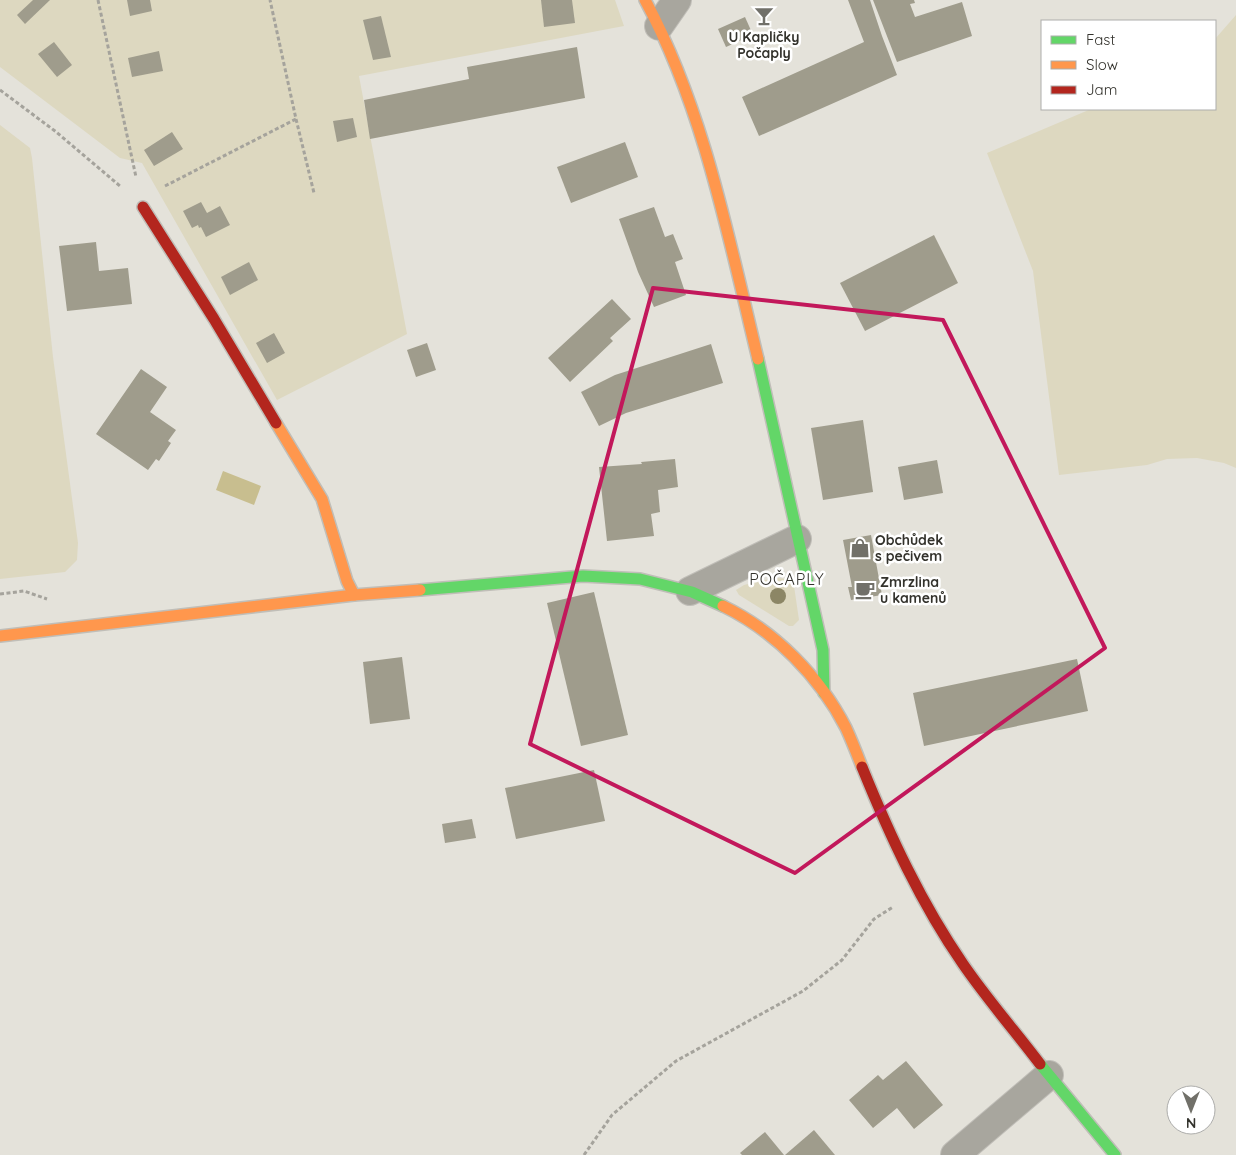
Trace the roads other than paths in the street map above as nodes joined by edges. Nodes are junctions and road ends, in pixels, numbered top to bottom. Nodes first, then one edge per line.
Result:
1 (645, 0) edge
2 (677, 0) edge
3 (659, 26) junction
4 (143, 207) road end
5 (797, 539) junction
6 (690, 591) junction
7 (354, 595) junction
8 (0, 636) edge
9 (824, 693) junction
10 (1049, 1074) junction
11 (955, 1155) edge
12 (1115, 1155) edge

1 - 3 street
2 - 3 street
3 - 5 street
4 - 7 street
5 - 6 street
5 - 9 street
6 - 7 street
6 - 9 street
7 - 8 street
9 - 10 street
10 - 11 street
10 - 12 street

